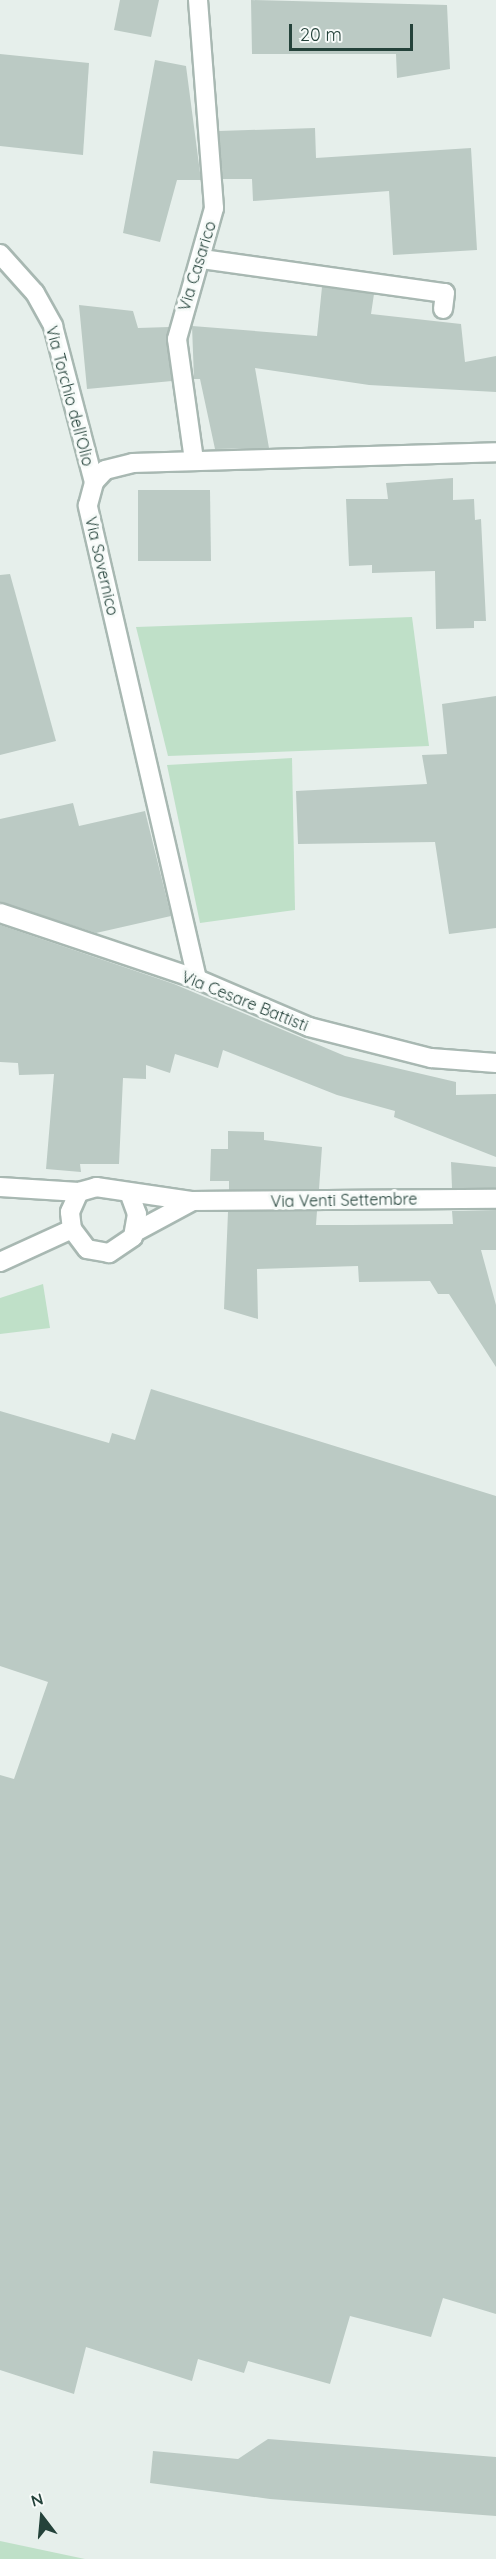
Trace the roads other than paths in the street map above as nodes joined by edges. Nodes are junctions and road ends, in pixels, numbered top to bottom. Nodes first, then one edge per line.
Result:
1 (198, 0) edge
2 (0, 254) edge
3 (202, 259) junction
4 (443, 309) dead end
5 (496, 452) edge
6 (194, 460) junction
7 (94, 482) junction
8 (0, 913) edge
9 (197, 979) junction
10 (496, 1063) edge
11 (0, 1188) edge
12 (79, 1192) junction
13 (130, 1195) junction
14 (496, 1198) edge
15 (191, 1201) junction
16 (72, 1229) junction
17 (137, 1231) junction
18 (0, 1262) edge

1 - 3 street, Via Casarico
2 - 7 street, Via Torchio dell'Olio
3 - 4 street
3 - 6 street, Via Casarico
5 - 6 street
6 - 7 street
7 - 9 street, Via Sovernico
8 - 9 street, Via Cesare Battisti
9 - 10 street, Via Cesare Battisti
11 - 12 street
12 - 13 street
12 - 16 street
13 - 15 street, Via Venti Settembre
13 - 17 street
14 - 15 street, Via Venti Settembre
15 - 17 street, Via Venti Settembre
16 - 17 street
16 - 18 street

